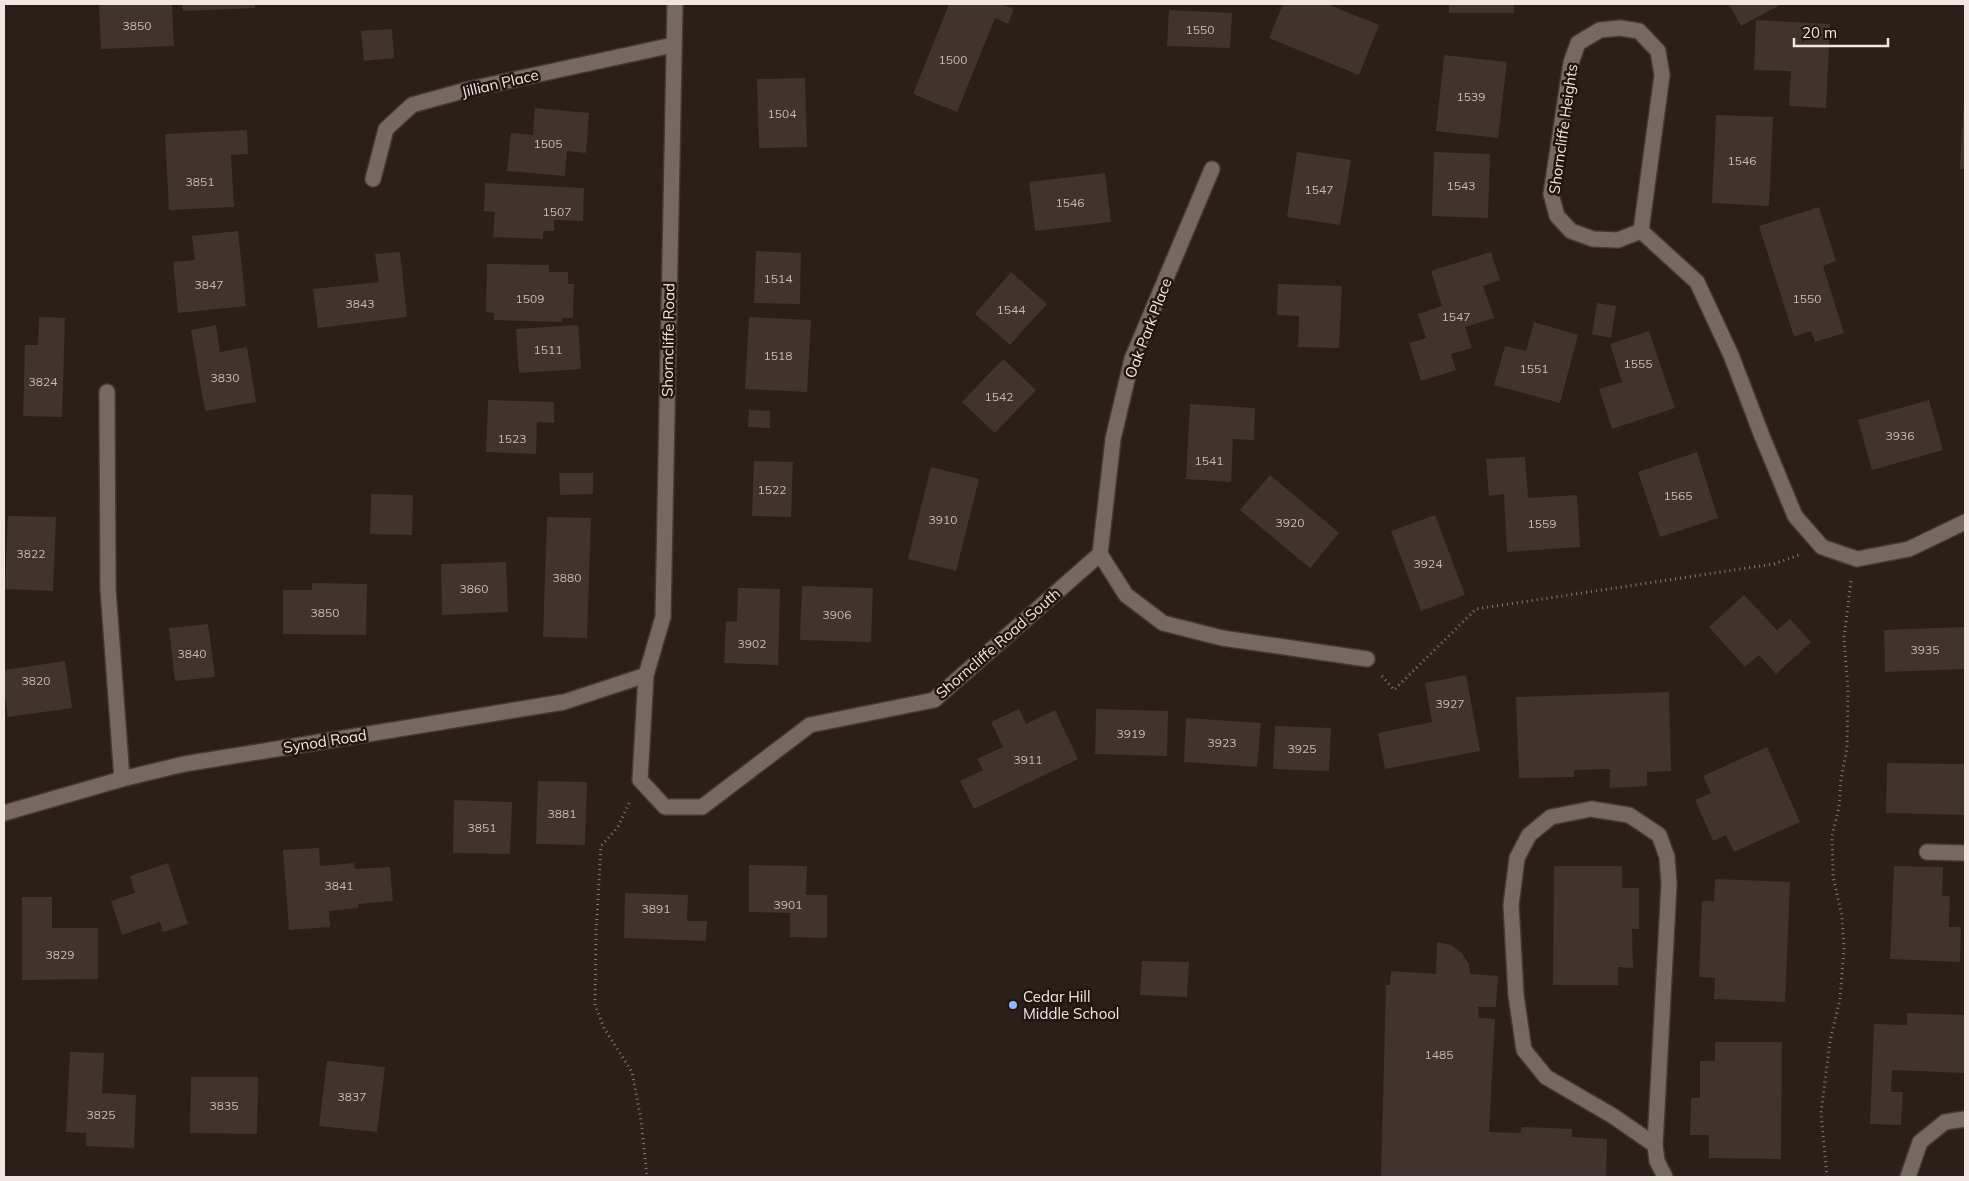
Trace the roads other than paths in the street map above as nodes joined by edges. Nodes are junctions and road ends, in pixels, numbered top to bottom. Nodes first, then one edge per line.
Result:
1 (675, 4) edge
2 (673, 45) junction
3 (1212, 169) dead end
4 (373, 179) dead end
5 (1641, 231) junction
6 (107, 392) dead end
7 (1965, 522) edge
8 (1100, 554) junction
9 (1367, 659) road end
10 (646, 675) junction
11 (122, 779) junction
12 (4, 813) edge
13 (1926, 852) dead end
14 (1965, 853) edge
15 (1965, 1119) edge
16 (1654, 1145) junction
17 (1665, 1177) edge
18 (1908, 1177) edge

1 - 2 street, Shorncliffe Road
2 - 4 street, Jillian Place
2 - 10 street, Shorncliffe Road
3 - 8 street, Oak Park Place
5 - 5 street, Shorncliffe Heights
5 - 7 street
6 - 11 street
8 - 9 street
8 - 10 street, Shorncliffe Road South
10 - 11 street, Synod Road
11 - 12 street, Synod Road
13 - 14 street
15 - 18 street
16 - 16 street
16 - 17 street

